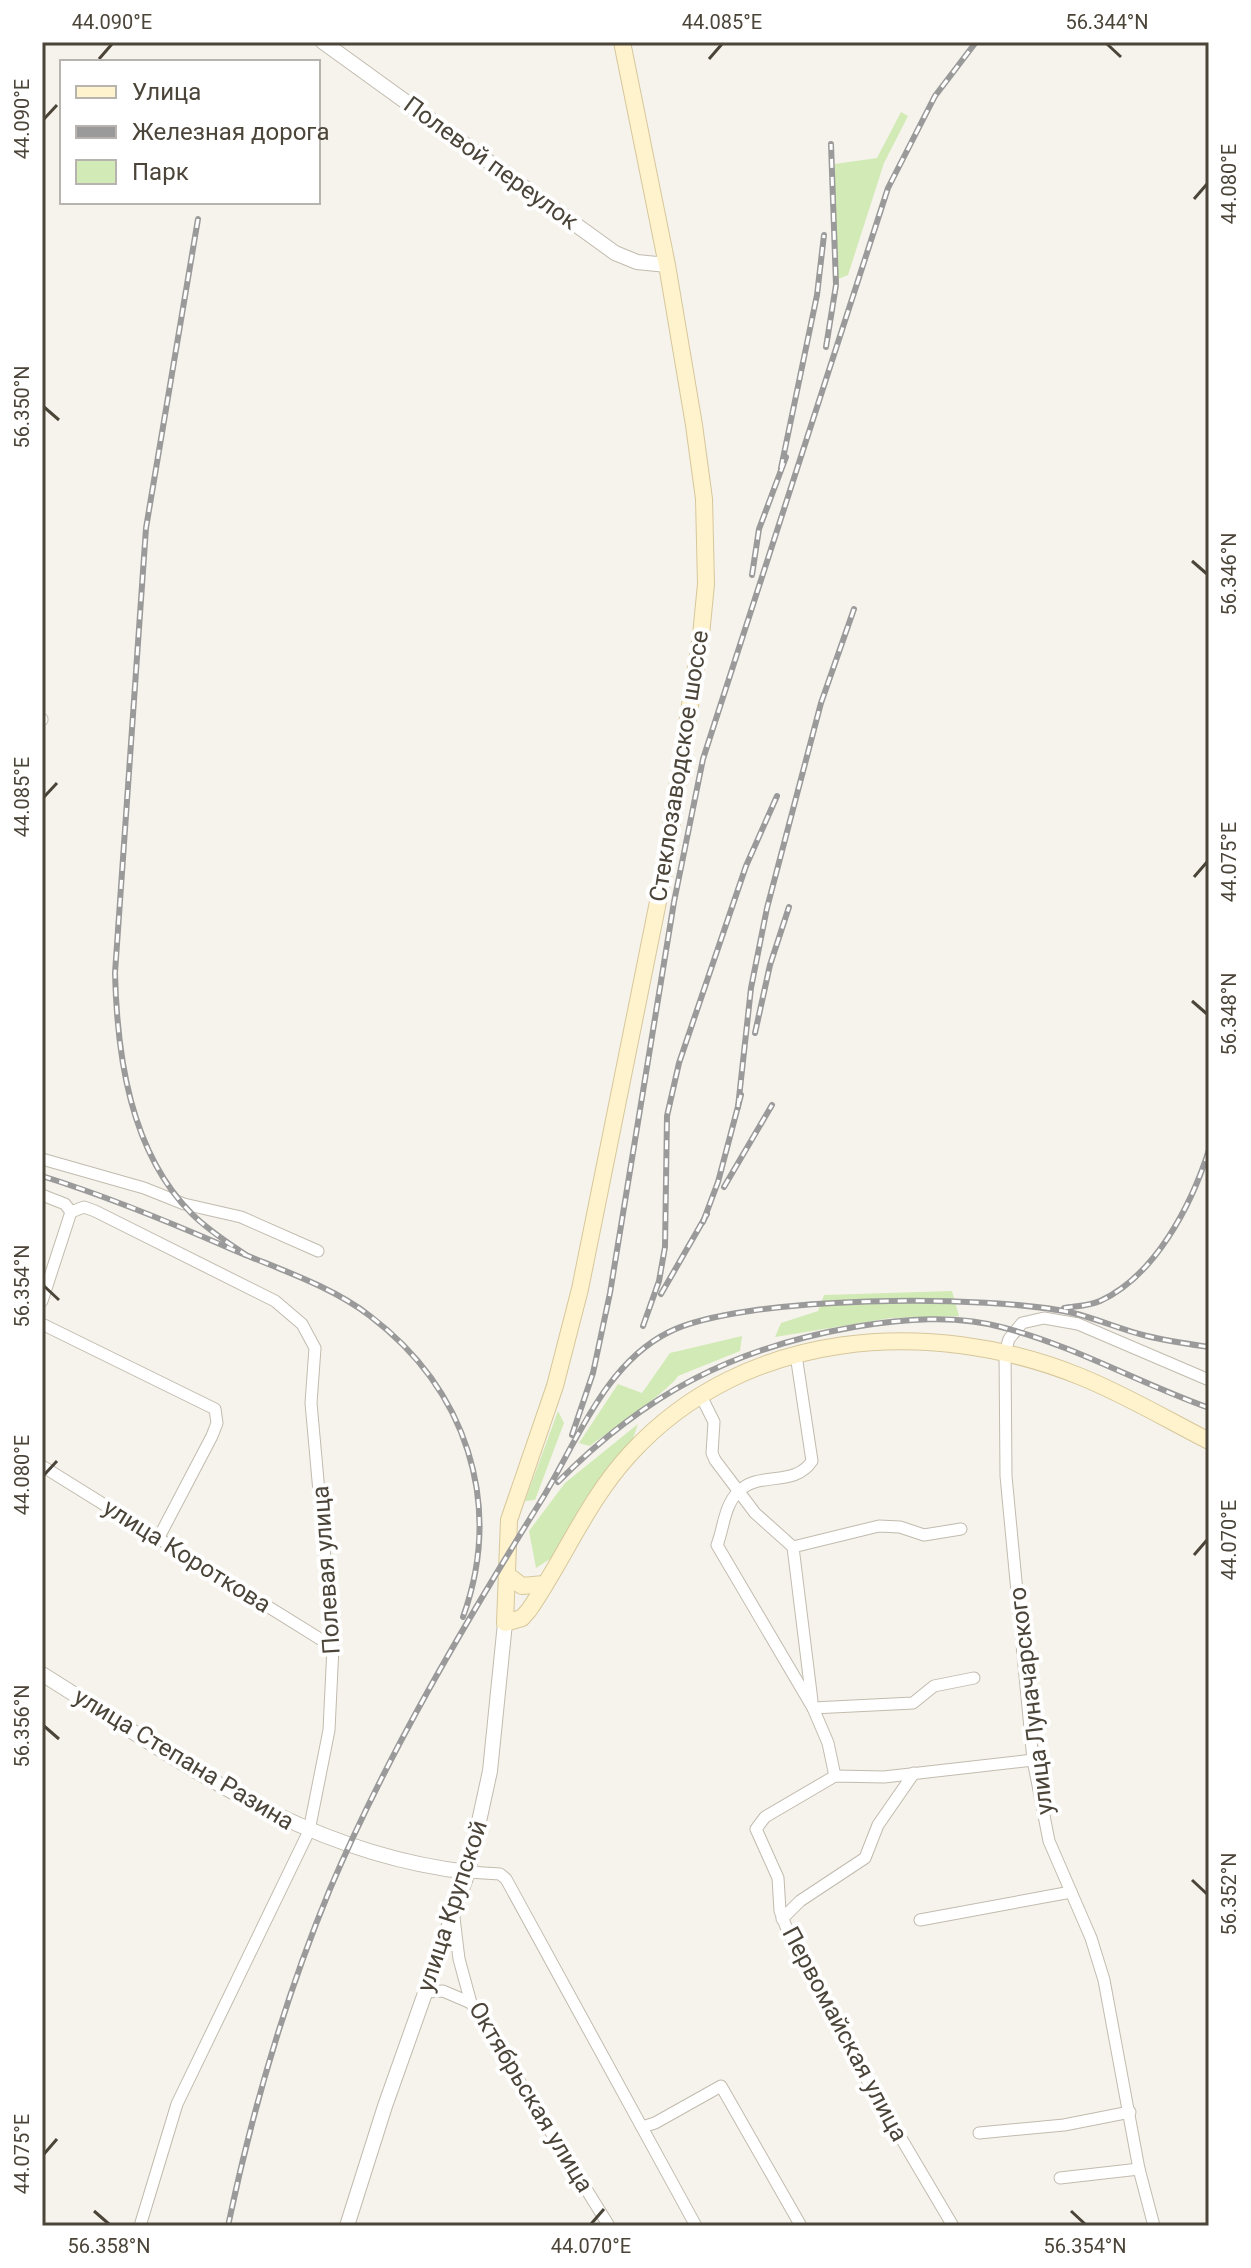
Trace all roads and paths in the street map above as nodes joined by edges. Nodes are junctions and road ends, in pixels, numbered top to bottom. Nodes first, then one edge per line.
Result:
1 (323, 42) edge
2 (622, 42) edge
3 (667, 265) junction
4 (42, 1159) edge
5 (42, 1195) edge
6 (71, 1212) junction
7 (318, 1251) dead end
8 (42, 1301) edge
9 (42, 1324) edge
10 (1005, 1352) junction
11 (796, 1355) junction
12 (1209, 1380) edge
13 (700, 1394) junction
14 (1209, 1441) edge
15 (42, 1466) edge
16 (520, 1481) joint
17 (738, 1491) junction
18 (961, 1529) dead end
19 (158, 1539) junction
20 (793, 1547) junction
21 (506, 1574) junction
22 (544, 1584) junction
23 (505, 1623) junction
24 (333, 1647) junction
25 (42, 1674) edge
26 (974, 1678) dead end
27 (813, 1708) junction
28 (1033, 1760) junction
29 (914, 1773) junction
30 (835, 1776) junction
31 (309, 1831) junction
32 (468, 1872) junction
33 (1071, 1892) junction
34 (454, 1918) junction
35 (782, 1919) junction
36 (920, 1920) dead end
37 (426, 1992) junction
38 (471, 2003) junction
39 (1130, 2112) junction
40 (642, 2127) junction
41 (979, 2133) dead end
42 (1139, 2169) junction
43 (1060, 2178) dead end
44 (140, 2226) edge
45 (347, 2226) edge
46 (609, 2226) edge
47 (696, 2226) edge
48 (801, 2226) edge
49 (953, 2226) edge
50 (1154, 2226) edge

1 - 3 street, Полевой переулок
2 - 3 main road, Стеклозаводское шоссе
3 - 16 main road, Стеклозаводское шоссе
4 - 7 street
5 - 6 street
6 - 8 street
6 - 24 street, Полевая улица
9 - 19 street
10 - 11 main road
10 - 12 street
10 - 14 main road
10 - 28 street, улица Луначарского
11 - 13 main road
11 - 17 street
13 - 17 street
13 - 22 main road
15 - 19 street, улица Короткова
16 - 21 main road, улица Крупской
17 - 20 street
17 - 27 street
18 - 20 street
19 - 24 street, улица Короткова
20 - 27 street
21 - 22 main road
21 - 23 main road, улица Крупской
22 - 23 main road
23 - 32 street, улица Крупской
24 - 31 street, Полевая улица
25 - 31 street, улица Степана Разина
26 - 27 street
27 - 30 street
28 - 29 street
28 - 33 street, улица Луначарского
29 - 30 street
29 - 35 street
30 - 35 street, Первомайская улица
31 - 32 street, улица Степана Разина
31 - 44 street, Полевая улица
32 - 34 street, улица Крупской
32 - 40 street
33 - 36 street
33 - 39 street, улица Луначарского
34 - 37 street, улица Крупской
34 - 38 street, Октябрьская улица
35 - 49 street, Первомайская улица
37 - 38 street
37 - 45 street, улица Крупской
38 - 46 street, Октябрьская улица
39 - 41 street
39 - 42 street, улица Луначарского
40 - 47 street
40 - 48 street
42 - 43 street
42 - 50 street, улица Луначарского

